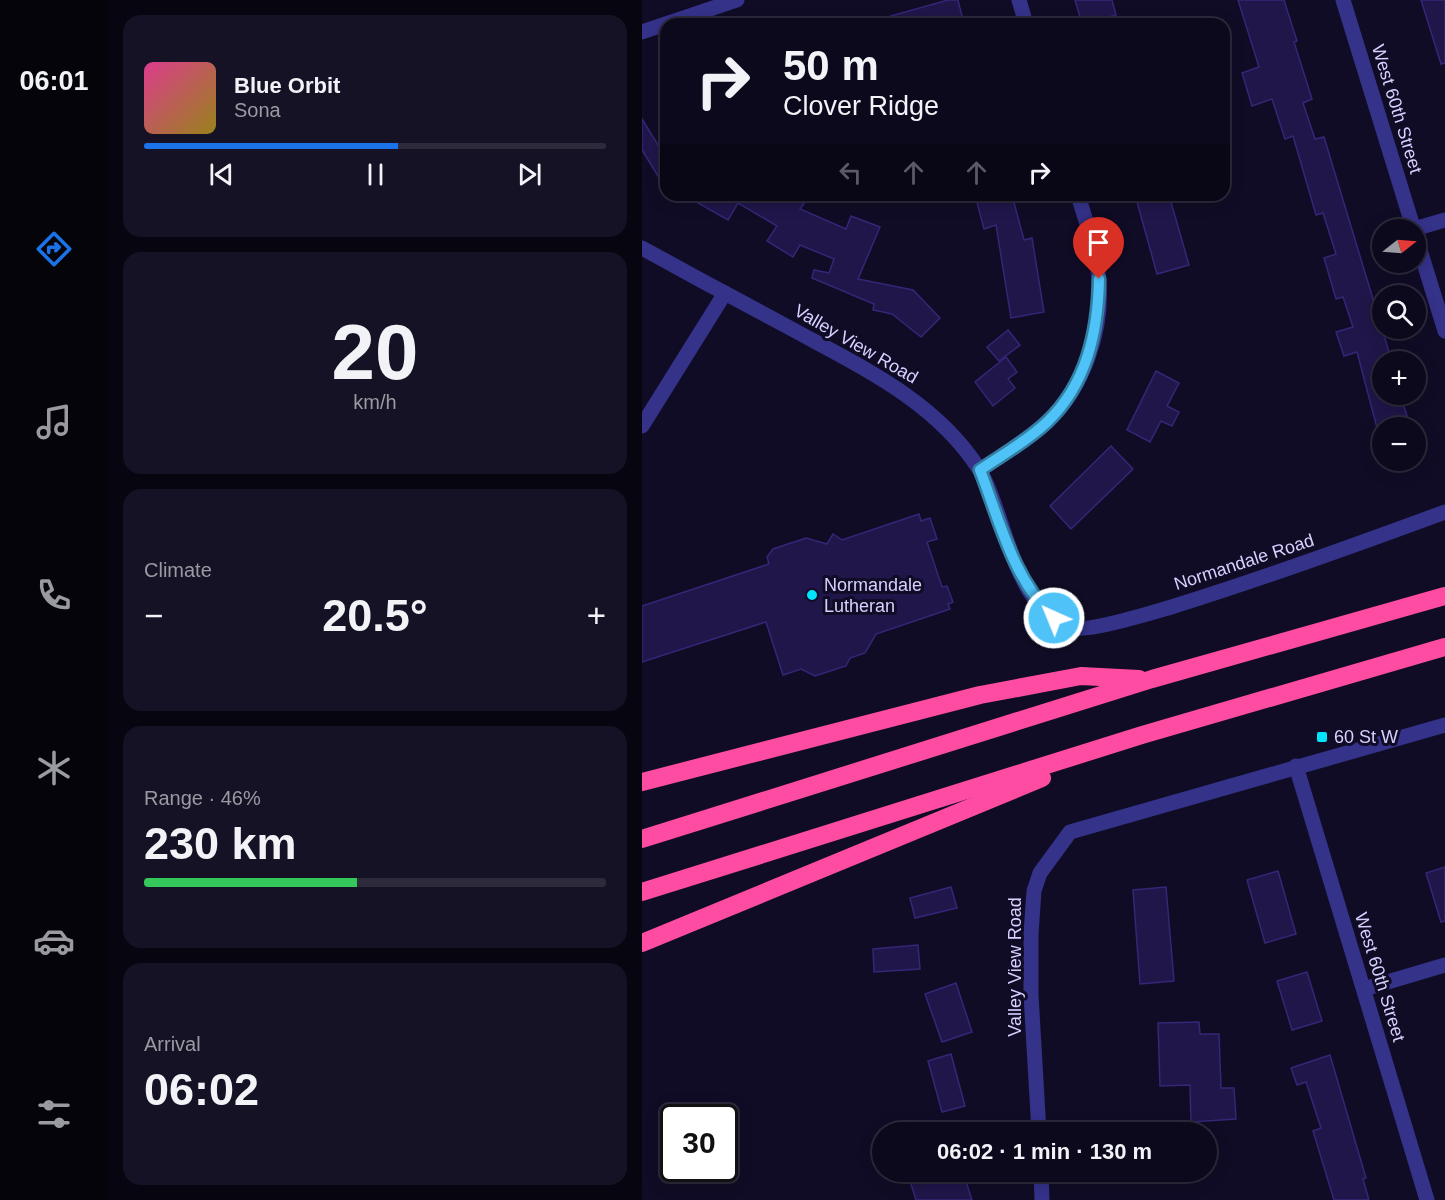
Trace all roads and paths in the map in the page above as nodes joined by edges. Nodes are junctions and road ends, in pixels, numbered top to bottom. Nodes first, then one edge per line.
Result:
1 (737, 0) edge
2 (1019, 0) edge
3 (1343, 0) edge
4 (684, 18) edge
5 (1024, 18) edge
6 (660, 26) edge
7 (642, 32) edge
8 (1080, 201) edge
9 (1411, 219) edge
10 (1445, 220) edge
11 (1426, 226) edge
12 (642, 248) edge
13 (1426, 269) edge
14 (725, 293) junction
15 (1445, 331) edge
16 (642, 426) edge
17 (980, 470) junction
18 (1445, 512) edge
19 (1445, 596) edge
20 (1054, 618) joint
21 (1445, 647) edge
22 (1152, 679) junction
23 (1445, 725) edge
24 (1142, 735) junction
25 (1296, 766) junction
26 (642, 782) edge
27 (642, 839) edge
28 (642, 892) edge
29 (642, 943) edge
30 (1445, 965) edge
31 (1364, 989) junction
32 (1039, 1122) edge
33 (1041, 1182) edge
34 (1042, 1200) edge
35 (1427, 1200) edge

1 - 4 street
2 - 5 street
3 - 9 street, West 60th Street
6 - 7 street
8 - 17 street
10 - 11 street
12 - 14 street, Valley View Road
13 - 15 street
14 - 16 street
14 - 17 street, Valley View Road
17 - 20 street, Valley View Road
18 - 20 street, Normandale Road
19 - 22 highway
21 - 24 highway
22 - 26 highway
22 - 27 highway
23 - 25 street
24 - 28 highway
24 - 29 highway
25 - 31 street, West 60th Street
25 - 32 street, Valley View Road
30 - 31 street
31 - 35 street, West 60th Street
33 - 34 street

